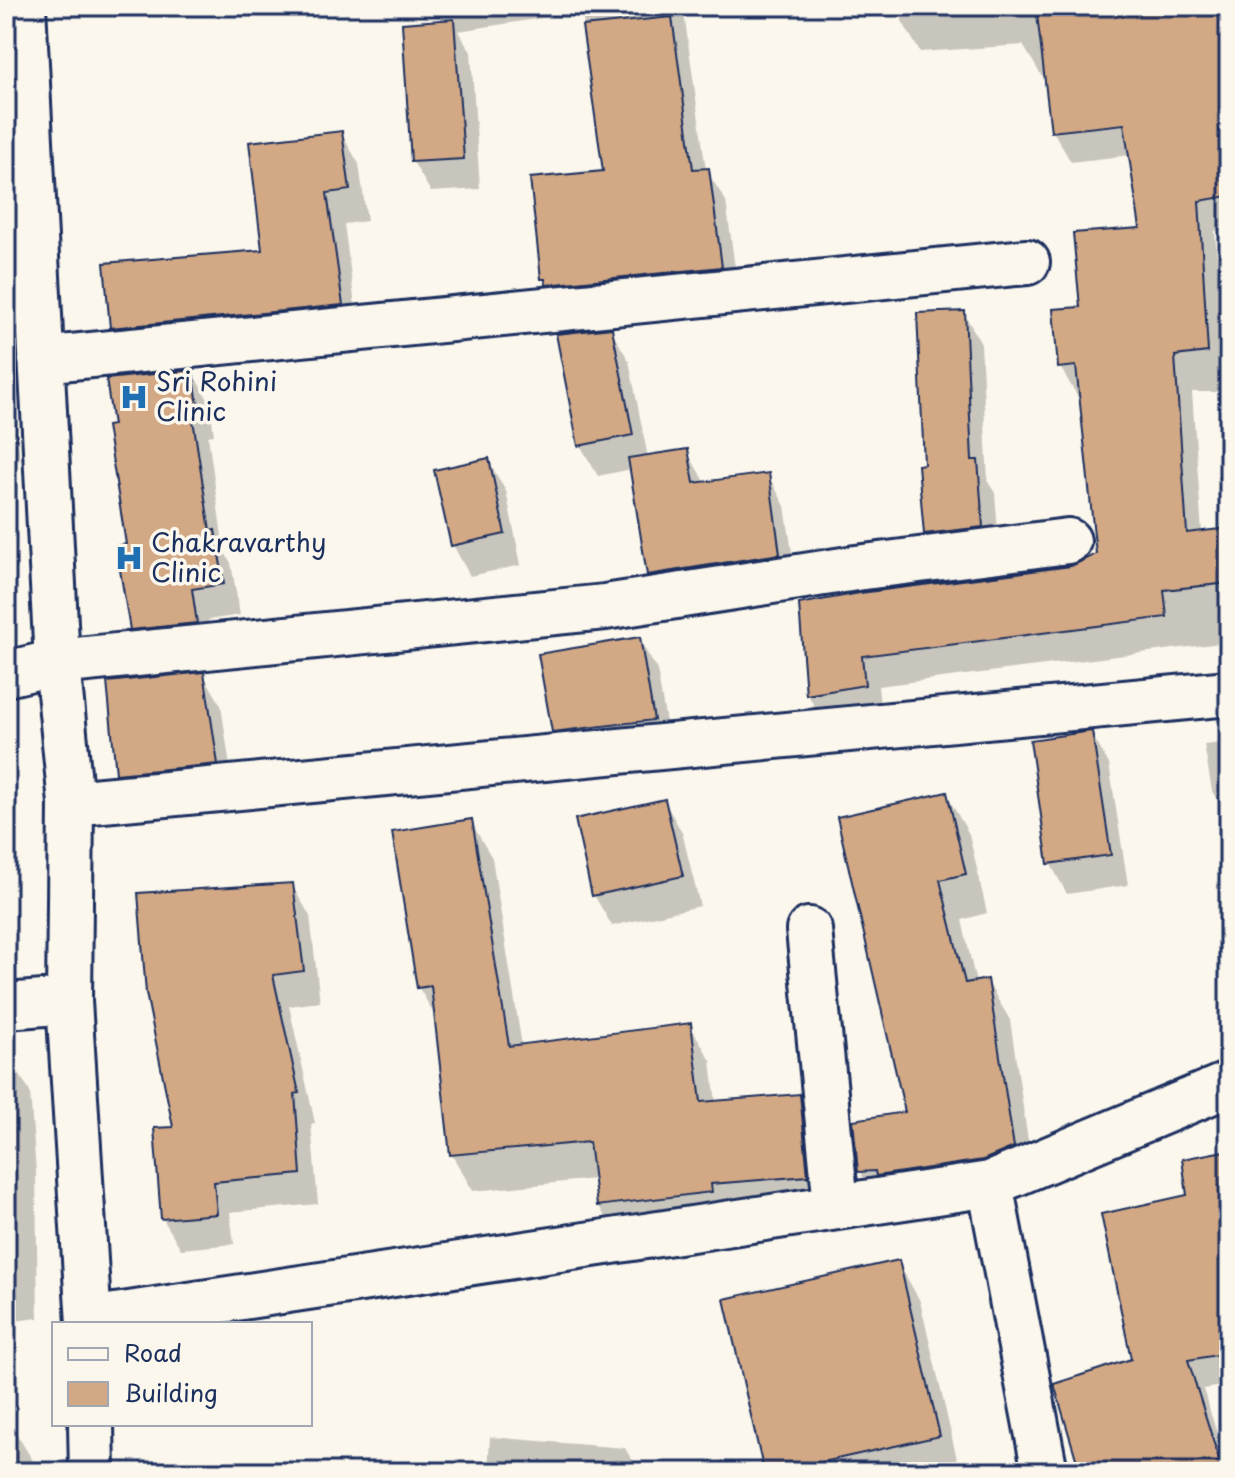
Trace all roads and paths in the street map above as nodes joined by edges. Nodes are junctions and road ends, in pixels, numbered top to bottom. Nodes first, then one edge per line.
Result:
1 (23, 6) edge
2 (1027, 262) dead end
3 (21, 296) edge
4 (41, 360) junction
5 (1068, 541) dead end
6 (57, 662) junction
7 (6, 674) edge
8 (1229, 693) edge
9 (71, 803) junction
10 (809, 930) dead end
11 (69, 1001) junction
12 (6, 1006) edge
13 (1229, 1084) edge
14 (990, 1184) junction
15 (836, 1205) junction
16 (89, 1322) edge
17 (91, 1426) edge
18 (92, 1472) edge
19 (1045, 1472) edge

1 - 3 street
2 - 4 street
3 - 4 street
4 - 6 street
5 - 6 street
6 - 7 street
6 - 9 street
8 - 9 street
9 - 11 street
10 - 15 street
11 - 12 street
11 - 16 street
13 - 14 street
14 - 15 street
14 - 19 street
15 - 16 street
17 - 18 street

